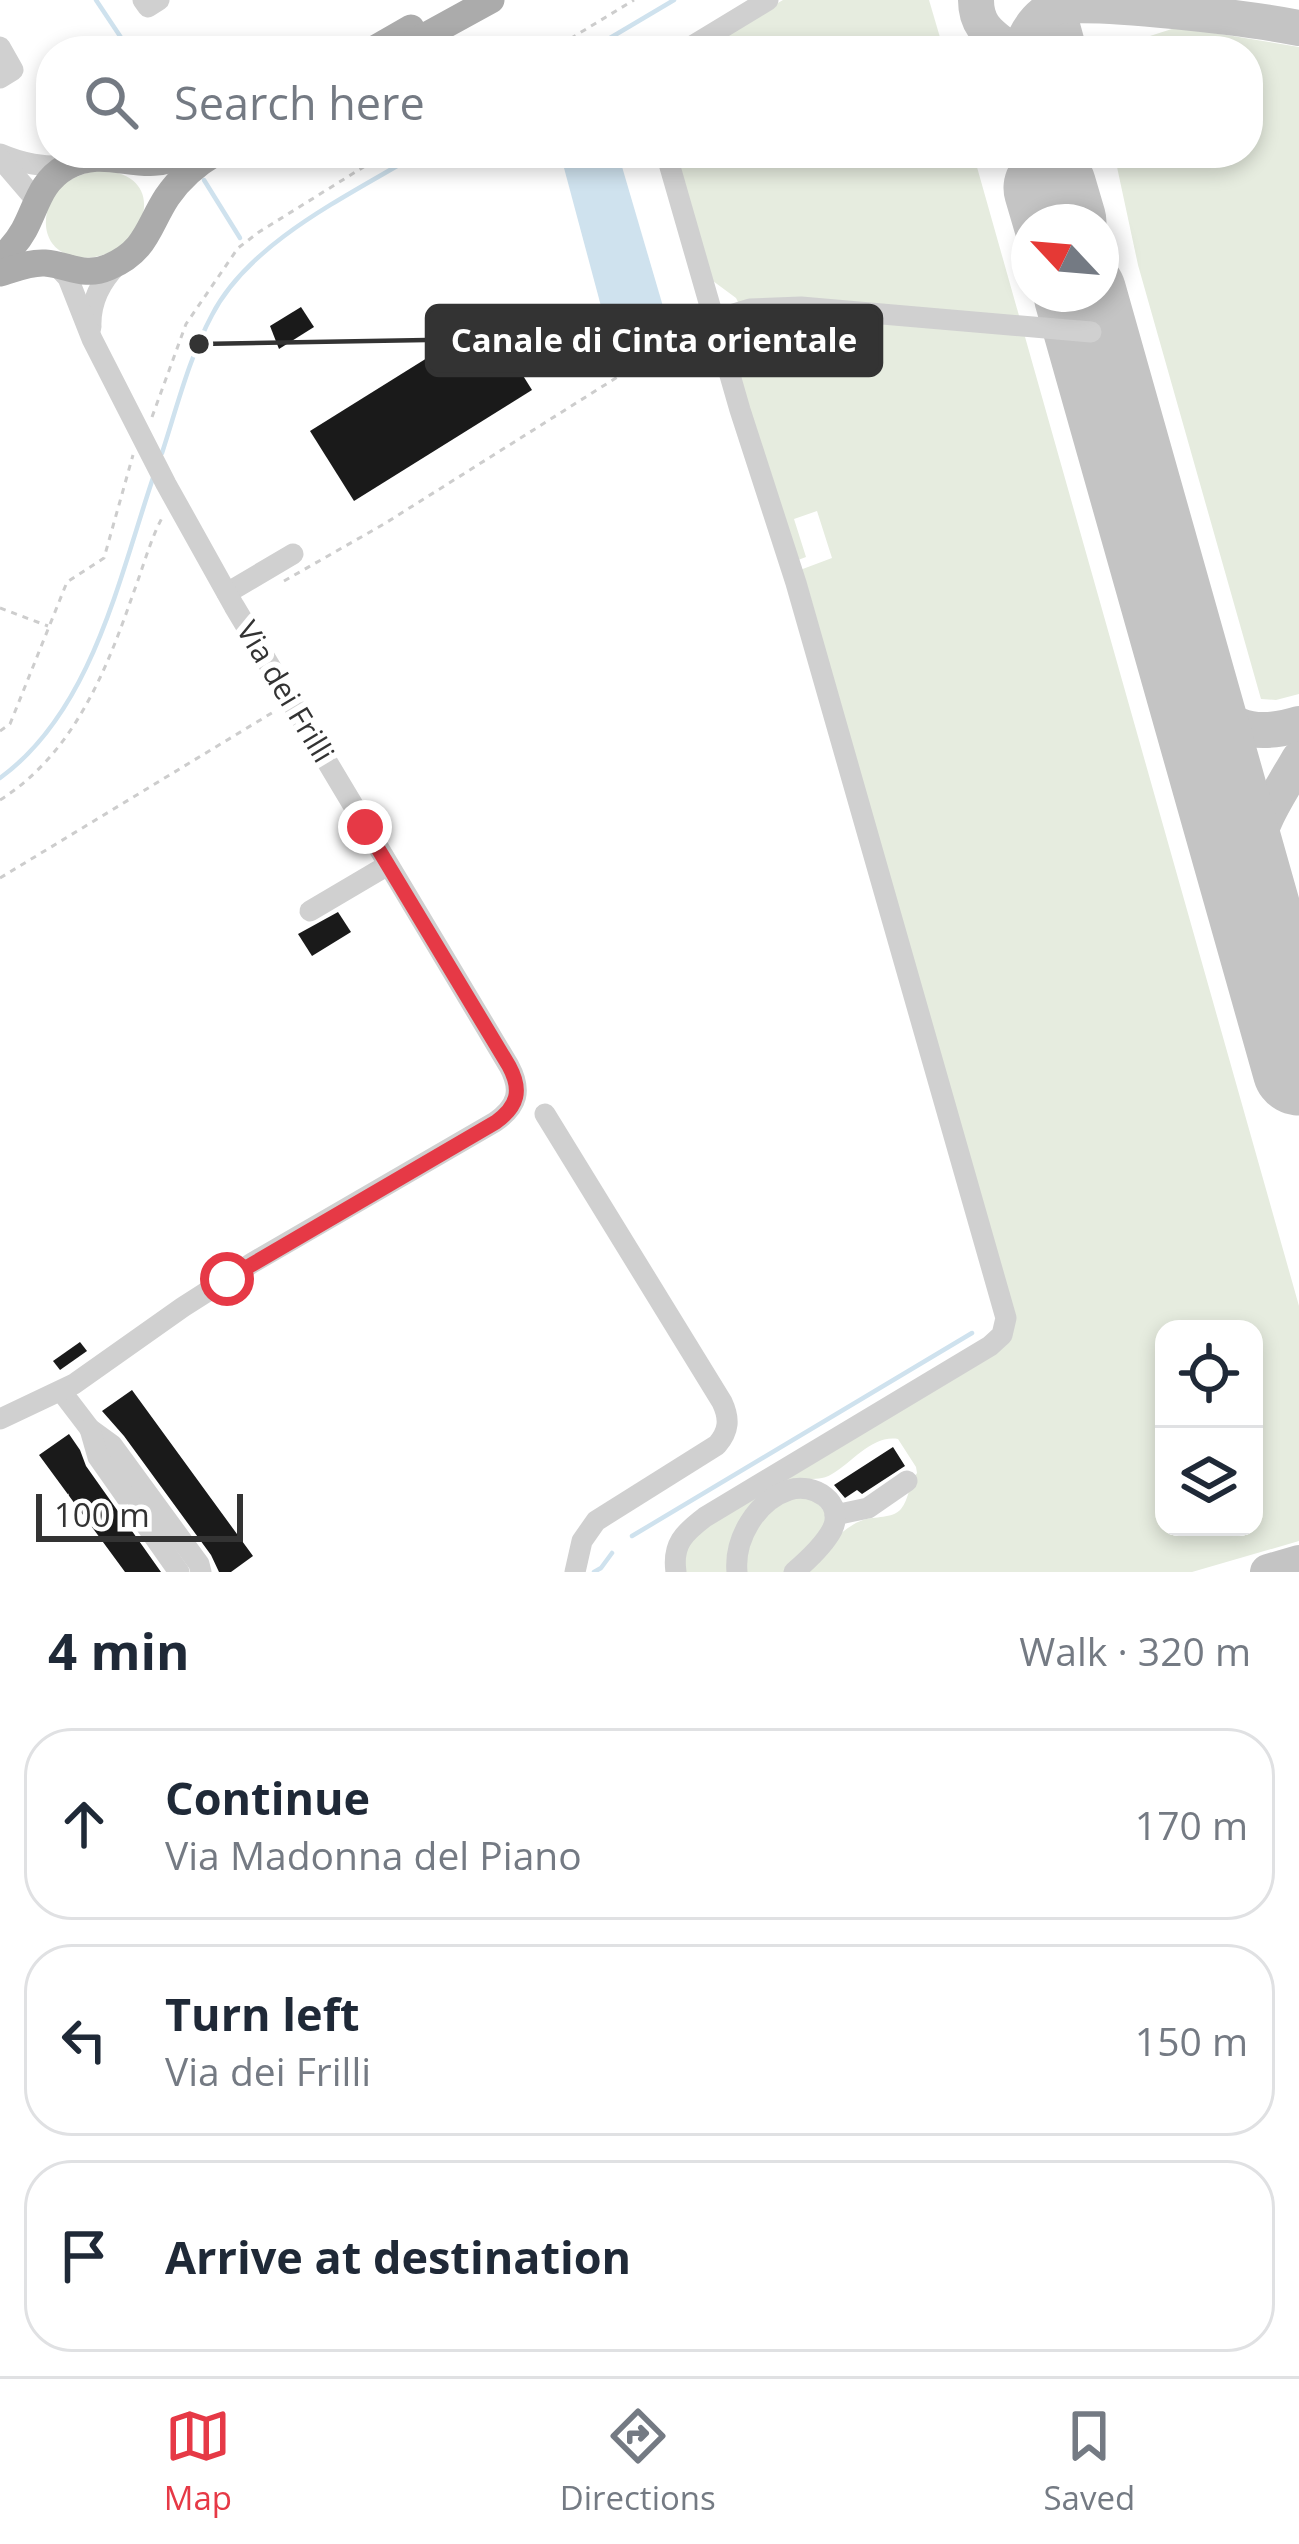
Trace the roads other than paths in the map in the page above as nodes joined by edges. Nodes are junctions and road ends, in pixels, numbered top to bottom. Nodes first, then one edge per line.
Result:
1 (143, 0) edge
2 (159, 0) edge
3 (462, 0) edge
4 (491, 0) edge
5 (768, 0) edge
6 (398, 36) edge
7 (425, 36) edge
8 (709, 36) edge
9 (0, 47) edge
10 (0, 78) edge
11 (1, 160) edge
12 (36, 165) edge
13 (65, 168) edge
14 (137, 168) edge
15 (194, 168) edge
16 (670, 168) edge
17 (34, 205) junction
18 (157, 214) junction
19 (127, 256) junction
20 (0, 260) edge
21 (56, 265) junction
22 (0, 273) edge
23 (708, 322) junction
24 (1090, 332) dead end
25 (92, 339) junction
26 (293, 554) dead end
27 (227, 593) junction
28 (388, 865) junction
29 (310, 911) dead end
30 (545, 1114) dead end
31 (61, 1391) junction
32 (0, 1419) edge
33 (90, 1429) junction
34 (907, 1481) dead end
35 (835, 1515) junction
36 (179, 1572) edge
37 (201, 1572) edge
38 (575, 1572) edge
39 (676, 1572) edge
40 (737, 1572) edge
41 (794, 1572) edge

1 - 2 street
3 - 6 main road
4 - 7 main road
5 - 8 street
9 - 10 street
11 - 12 street
11 - 17 street
13 - 17 main road
14 - 18 main road
15 - 18 main road
16 - 23 street
17 - 20 main road
17 - 21 main road
18 - 19 main road
19 - 21 main road
19 - 25 street
21 - 22 main road
21 - 25 street, Via dei Frilli
23 - 24 street
23 - 39 street
25 - 27 street, Via dei Frilli
26 - 27 street
27 - 28 street, Via dei Frilli
28 - 29 street
28 - 31 street, Via dei Frilli
30 - 38 street
31 - 32 street
31 - 33 street
33 - 36 street
33 - 37 street
34 - 35 street
35 - 40 street
35 - 41 street

